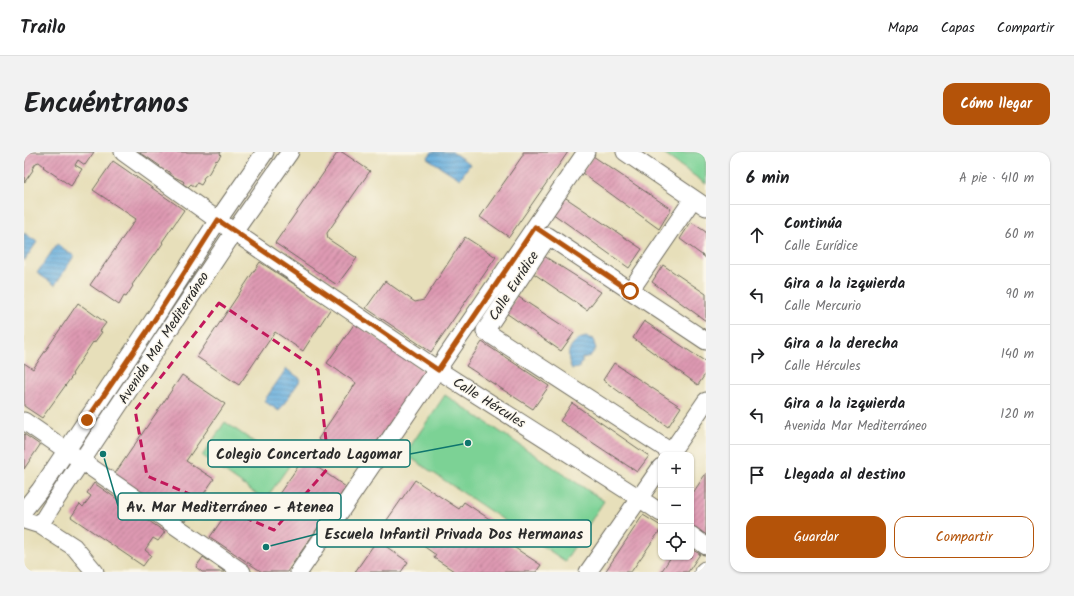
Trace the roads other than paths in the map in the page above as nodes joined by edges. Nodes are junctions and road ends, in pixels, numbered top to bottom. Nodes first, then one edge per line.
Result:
1 (123, 152) edge
2 (265, 152) edge
3 (290, 152) edge
4 (586, 152) edge
5 (625, 152) edge
6 (699, 203) edge
7 (218, 220) junction
8 (541, 231) junction
9 (234, 232) junction
10 (630, 291) junction
11 (471, 322) junction
12 (485, 331) junction
13 (706, 341) edge
14 (438, 370) junction
15 (706, 401) edge
16 (24, 421) edge
17 (66, 451) junction
18 (667, 452) edge
19 (671, 452) edge
20 (82, 461) junction
21 (658, 470) edge
22 (639, 498) junction
23 (24, 510) edge
24 (658, 511) edge
25 (24, 520) edge
26 (40, 525) junction
27 (694, 537) edge
28 (706, 546) edge
29 (95, 572) edge
30 (242, 572) edge
31 (299, 572) edge
32 (588, 572) edge

1 - 7 street, Calle Hércules
2 - 7 street, Avenida Mar Mediterráneo
3 - 9 street, Avenida Mar Mediterráneo
4 - 8 street
5 - 6 street
6 - 10 street
7 - 9 street, Calle Hércules
7 - 17 street, Avenida Mar Mediterráneo
8 - 10 street, Calle Eurídice
8 - 11 street
8 - 12 street, Calle Eurídice
9 - 14 street, Calle Hércules
9 - 20 street, Avenida Mar Mediterráneo
10 - 13 street, Calle Eurídice
11 - 12 street
11 - 14 street
12 - 18 street, Calle Eurídice
14 - 22 street, Calle Hércules
14 - 31 street
15 - 19 street
16 - 17 street
17 - 20 street
17 - 23 street, Avenida Mar Mediterráneo
20 - 26 street, Avenida Mar Mediterráneo
20 - 30 street
21 - 22 street
22 - 24 street, Calle Hércules
22 - 32 street
25 - 26 street
26 - 29 street
27 - 28 street

